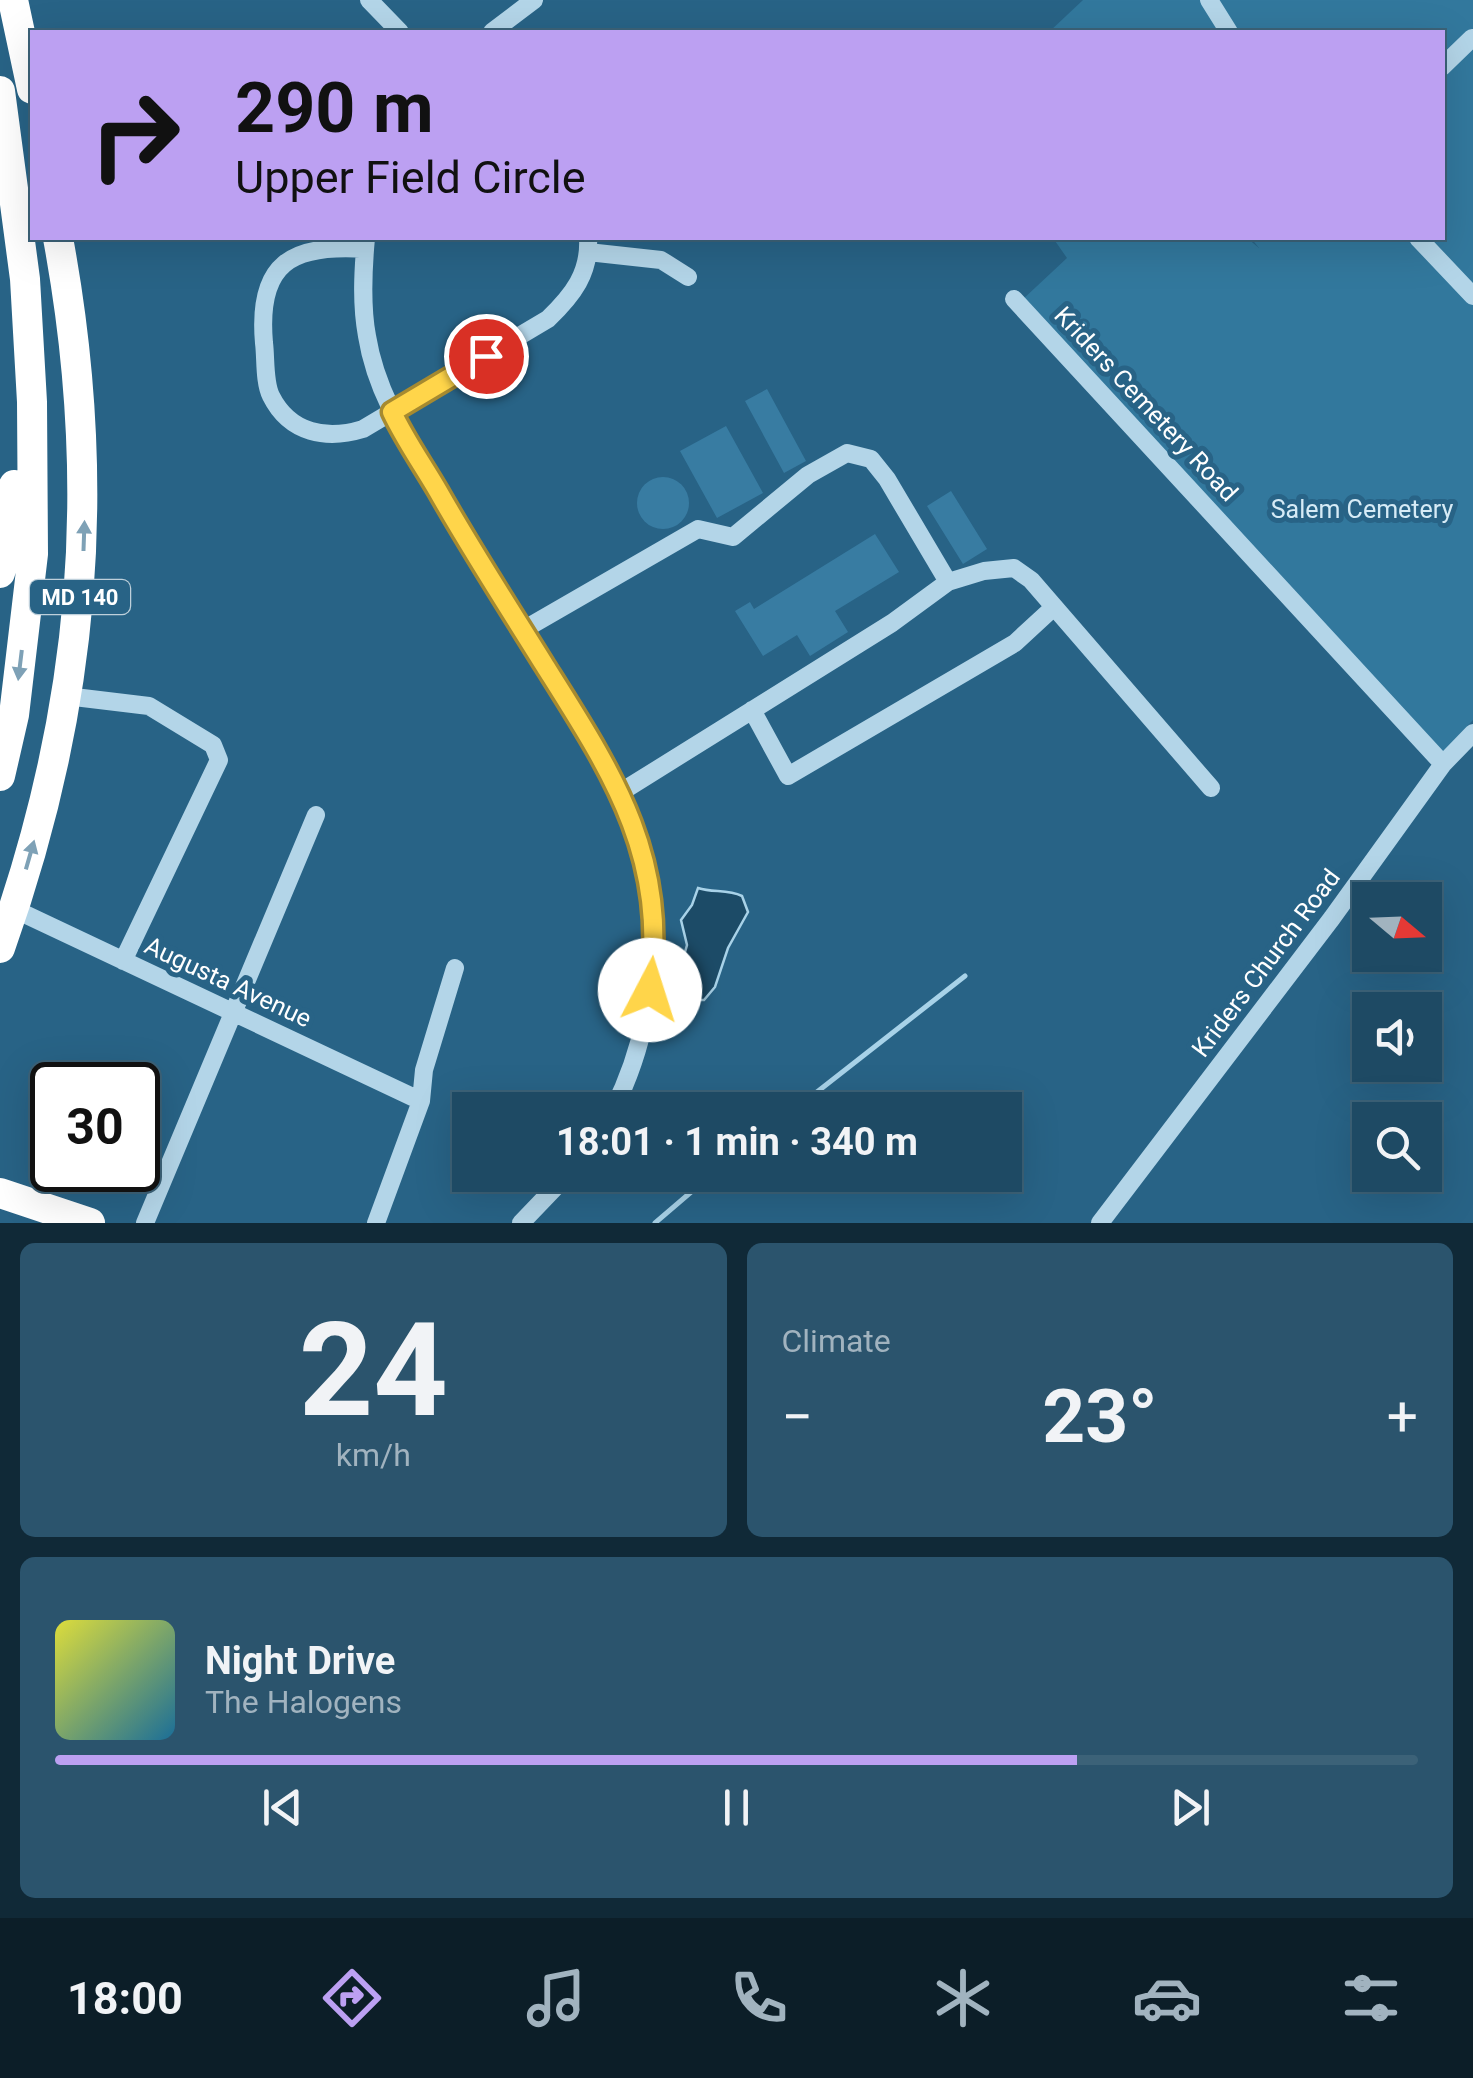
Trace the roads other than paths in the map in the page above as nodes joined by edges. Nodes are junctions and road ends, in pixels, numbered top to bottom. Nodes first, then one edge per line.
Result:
1 (12, 0) edge
2 (368, 0) edge
3 (534, 0) edge
4 (1209, 0) edge
5 (398, 30) edge
6 (495, 30) edge
7 (1228, 30) edge
8 (1472, 38) edge
9 (1445, 64) edge
10 (30, 80) edge
11 (0, 90) edge
12 (0, 148) edge
13 (58, 240) edge
14 (1420, 240) edge
15 (365, 243) edge
16 (588, 244) edge
17 (688, 277) dead end
18 (1473, 296) edge
19 (1014, 298) dead end
20 (392, 412) junction
21 (0, 573) edge
22 (948, 582) junction
23 (1054, 606) junction
24 (523, 630) junction
25 (66, 696) junction
26 (752, 710) junction
27 (1473, 733) edge
28 (1443, 764) junction
29 (0, 776) edge
30 (1211, 788) dead end
31 (621, 792) junction
32 (316, 816) dead end
33 (14, 909) junction
34 (0, 948) edge
35 (123, 961) junction
36 (455, 968) dead end
37 (233, 1012) junction
38 (621, 1092) edge
39 (421, 1101) junction
40 (551, 1192) edge
41 (0, 1193) edge
42 (39, 1215) edge
43 (90, 1223) edge
44 (144, 1223) edge
45 (376, 1223) edge
46 (521, 1223) edge
47 (1100, 1223) edge

1 - 10 highway
2 - 5 street
3 - 6 street
4 - 7 street
8 - 9 street
11 -> 29 highway, MD 140
12 - 21 highway
25 -> 13 highway, MD 140
14 - 18 street
15 - 20 street
15 - 20 street
16 - 17 street
16 - 20 street
19 - 28 street, Kriders Cemetery Road
20 - 24 street
22 - 23 street
22 - 24 street
22 - 26 street
23 - 26 street
23 - 30 street
24 - 31 street
33 -> 25 highway, MD 140
25 - 35 street
26 - 31 street
27 - 28 street, Kriders Church Road
28 - 47 street, Kriders Church Road
31 - 38 street
32 - 37 street
33 - 34 highway, MD 140
33 - 35 street, Augusta Avenue
35 - 37 street, Augusta Avenue
36 - 39 street
37 - 39 street, Augusta Avenue
37 - 44 street
39 - 45 street
40 - 46 street
41 - 42 highway
42 - 43 highway

